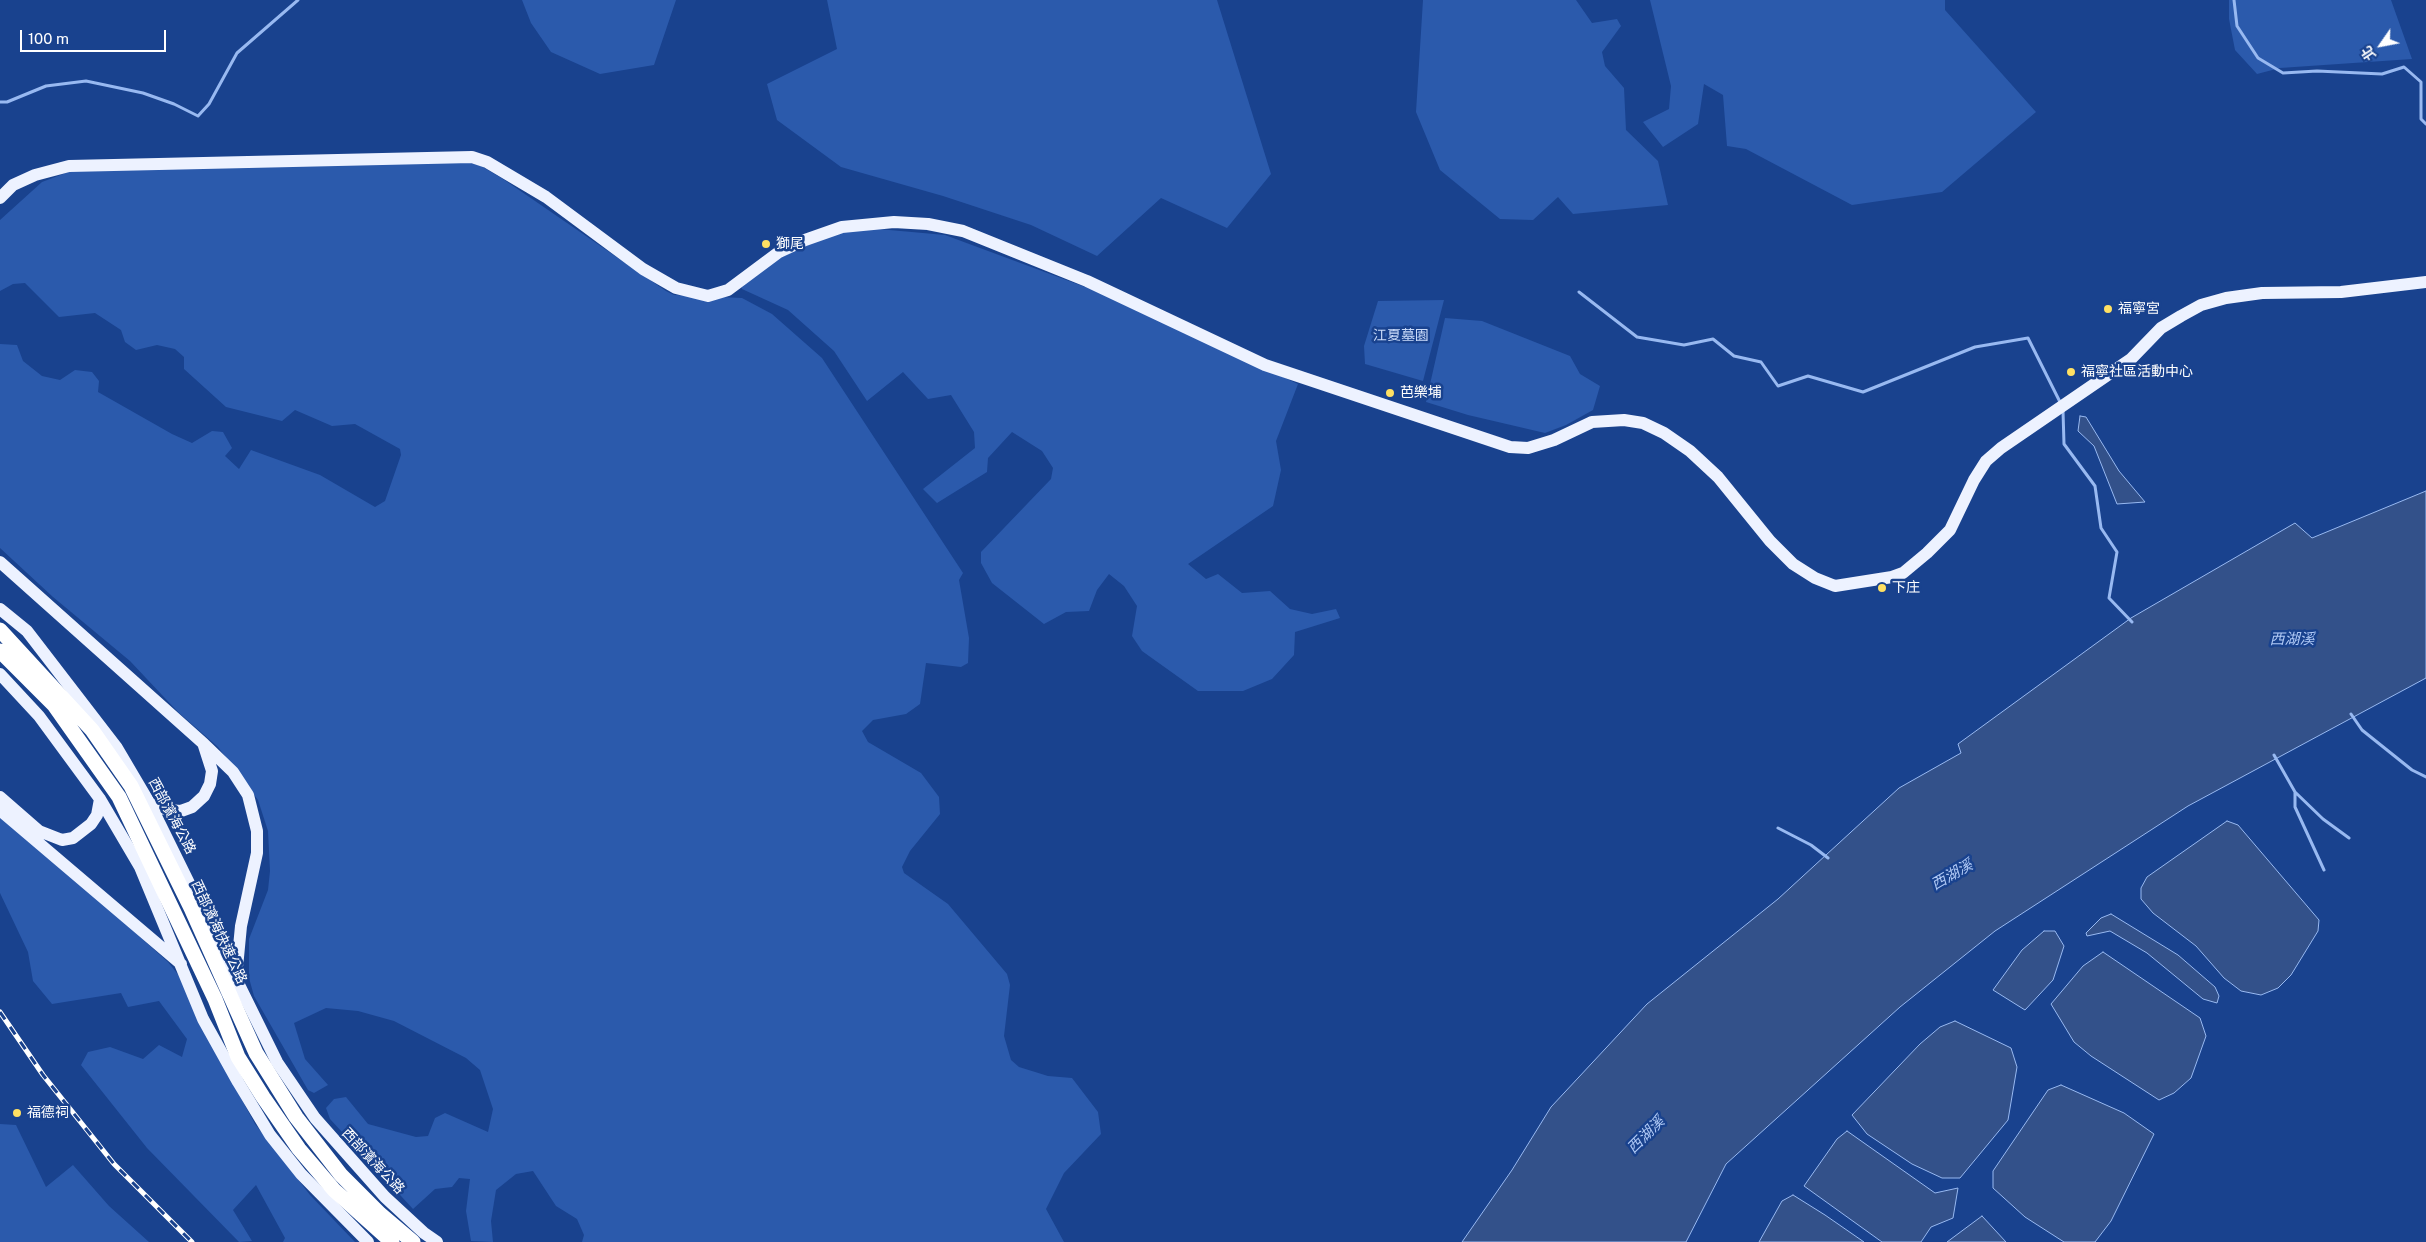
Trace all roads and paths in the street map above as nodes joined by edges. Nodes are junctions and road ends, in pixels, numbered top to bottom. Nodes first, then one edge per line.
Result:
1 (0, 198) edge
2 (2426, 282) edge
3 (0, 562) edge
4 (0, 609) edge
5 (0, 630) edge
6 (0, 651) edge
7 (0, 674) edge
8 (204, 744) junction
9 (0, 798) edge
10 (100, 799) junction
11 (150, 804) junction
12 (0, 810) edge
13 (183, 966) junction
14 (236, 980) junction
15 (368, 1242) edge
16 (392, 1242) edge
17 (413, 1242) edge
18 (437, 1242) edge

1 - 2 main road
3 - 8 main road
4 - 11 main road, 西部濱海公路
5 - 17 highway, 西部濱海快速公路
6 - 16 highway
7 - 10 main road
8 - 11 main road
8 - 14 main road
9 - 10 main road
10 - 13 main road
11 - 14 main road, 西部濱海公路
12 - 13 main road
13 - 15 main road
14 - 18 main road, 西部濱海公路

